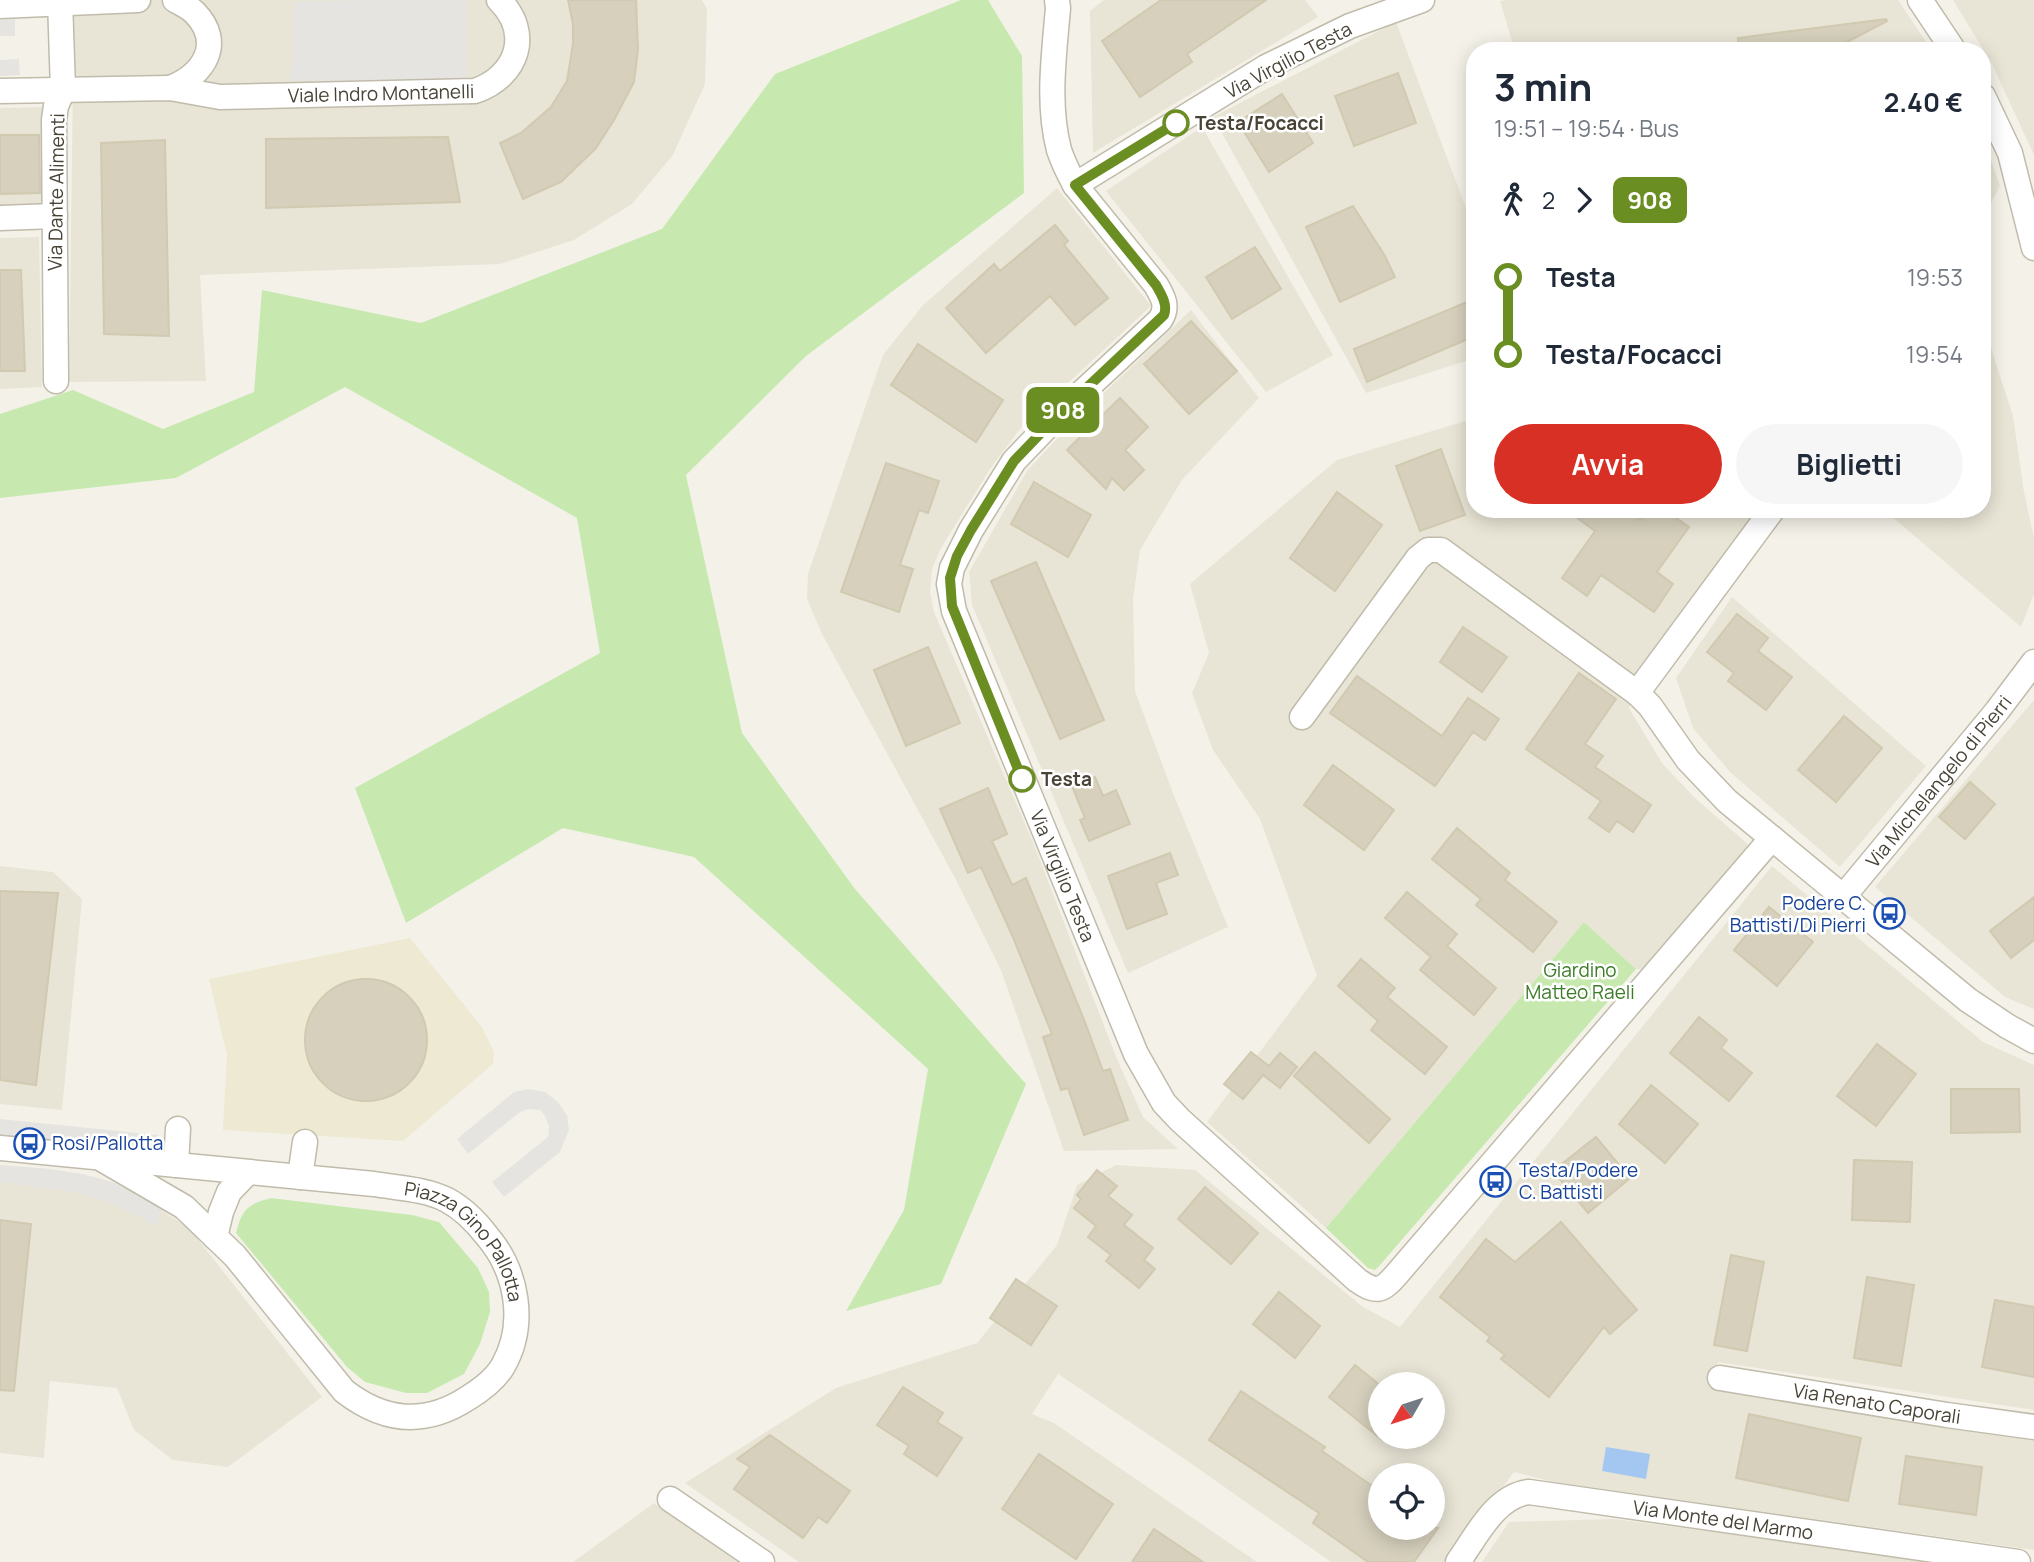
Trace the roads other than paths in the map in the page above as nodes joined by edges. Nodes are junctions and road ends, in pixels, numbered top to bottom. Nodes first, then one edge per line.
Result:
1 (138, 0) edge
2 (175, 0) edge
3 (499, 0) edge
4 (1057, 0) edge
5 (1422, 0) edge
6 (1920, 0) edge
7 (60, 2) edge
8 (0, 6) edge
9 (1948, 42) edge
10 (170, 88) junction
11 (62, 90) junction
12 (0, 91) edge
13 (1991, 113) edge
14 (1075, 185) junction
15 (55, 216) junction
16 (0, 218) edge
17 (2034, 248) edge
18 (56, 381) dead end
19 (1766, 518) edge
20 (2034, 662) edge
21 (1637, 693) junction
22 (1302, 716) dead end
23 (1772, 838) junction
24 (1843, 897) junction
25 (2034, 1041) edge
26 (178, 1129) dead end
27 (305, 1142) dead end
28 (0, 1148) edge
29 (100, 1158) junction
30 (176, 1165) junction
31 (248, 1172) junction
32 (300, 1177) junction
33 (215, 1237) junction
34 (1720, 1378) dead end
35 (2034, 1427) edge
36 (670, 1499) dead end
37 (762, 1562) edge
38 (1458, 1562) edge
39 (2018, 1562) edge

1 - 7 street
2 - 10 street
3 - 10 street, Viale Indro Montanelli
4 - 14 street
5 - 14 street, Via Virgilio Testa
6 - 9 street
7 - 8 street
7 - 11 street, Via Dante Alimenti
10 - 11 street, Viale Indro Montanelli
11 - 12 street, Viale Indro Montanelli
11 - 15 street, Via Dante Alimenti
13 - 17 street
14 - 23 street, Via Virgilio Testa
15 - 16 street
15 - 18 street, Via Dante Alimenti
19 - 21 street
20 - 24 street, Via Michelangelo di Pierri
21 - 22 street
21 - 23 street
23 - 24 street
24 - 25 street
26 - 30 street
27 - 32 street
28 - 29 street
29 - 30 street, Piazza Gino Pallotta
29 - 33 street, Piazza Gino Pallotta
30 - 31 street, Piazza Gino Pallotta
31 - 32 street, Piazza Gino Pallotta
31 - 33 street
32 - 33 street, Piazza Gino Pallotta
34 - 35 street, Via Renato Caporali
36 - 37 street
38 - 39 street, Via Monte del Marmo

